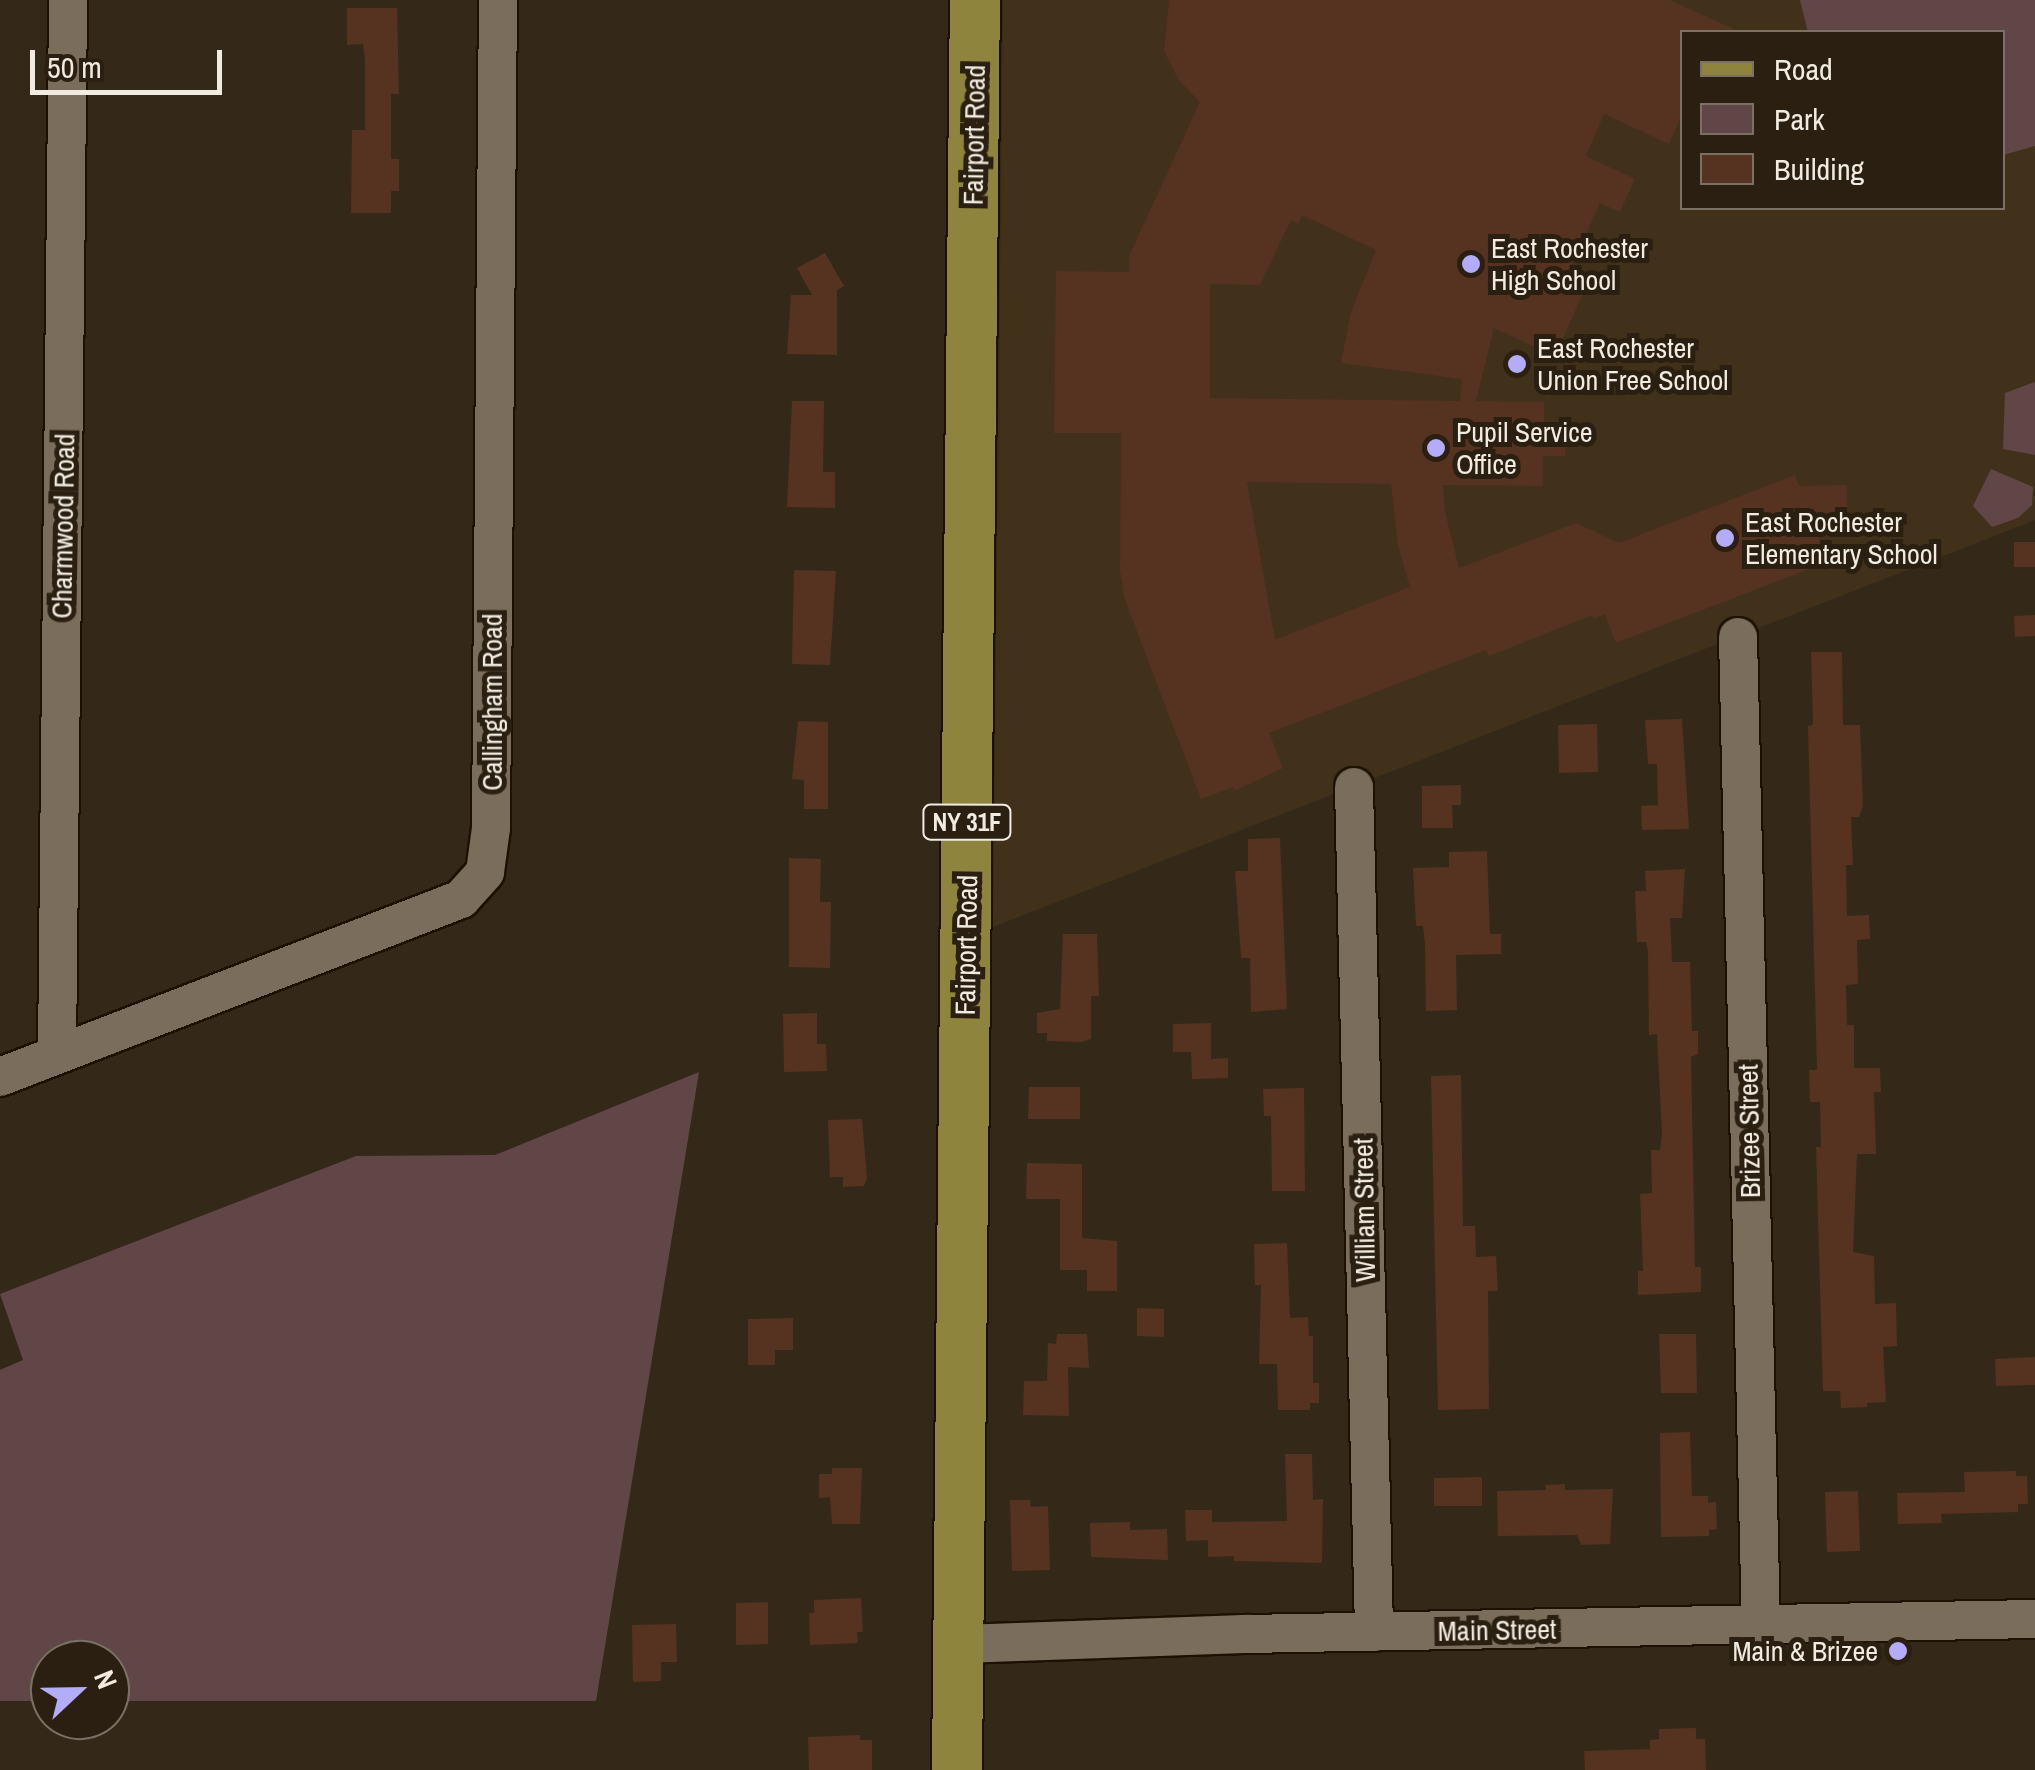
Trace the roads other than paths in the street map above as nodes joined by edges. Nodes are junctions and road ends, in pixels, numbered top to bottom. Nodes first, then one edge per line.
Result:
1 (68, 0) edge
2 (498, 0) edge
3 (975, 0) edge
4 (1738, 637) dead end
5 (1354, 787) dead end
6 (57, 1053) junction
7 (0, 1077) edge
8 (2035, 1620) edge
9 (1760, 1625) junction
10 (1374, 1632) junction
11 (959, 1644) junction
12 (957, 1770) edge

1 - 6 street, Charmwood Road
2 - 6 street, Callingham Road
3 - 11 main road, Fairport Road / NY 31F
4 - 9 street, Brizee Street
5 - 10 street, William Street
6 - 7 street, Callingham Road
8 - 9 street, Main Street
9 - 10 street, Main Street
10 - 11 street, Main Street
11 - 12 main road, Fairport Road / NY 31F

